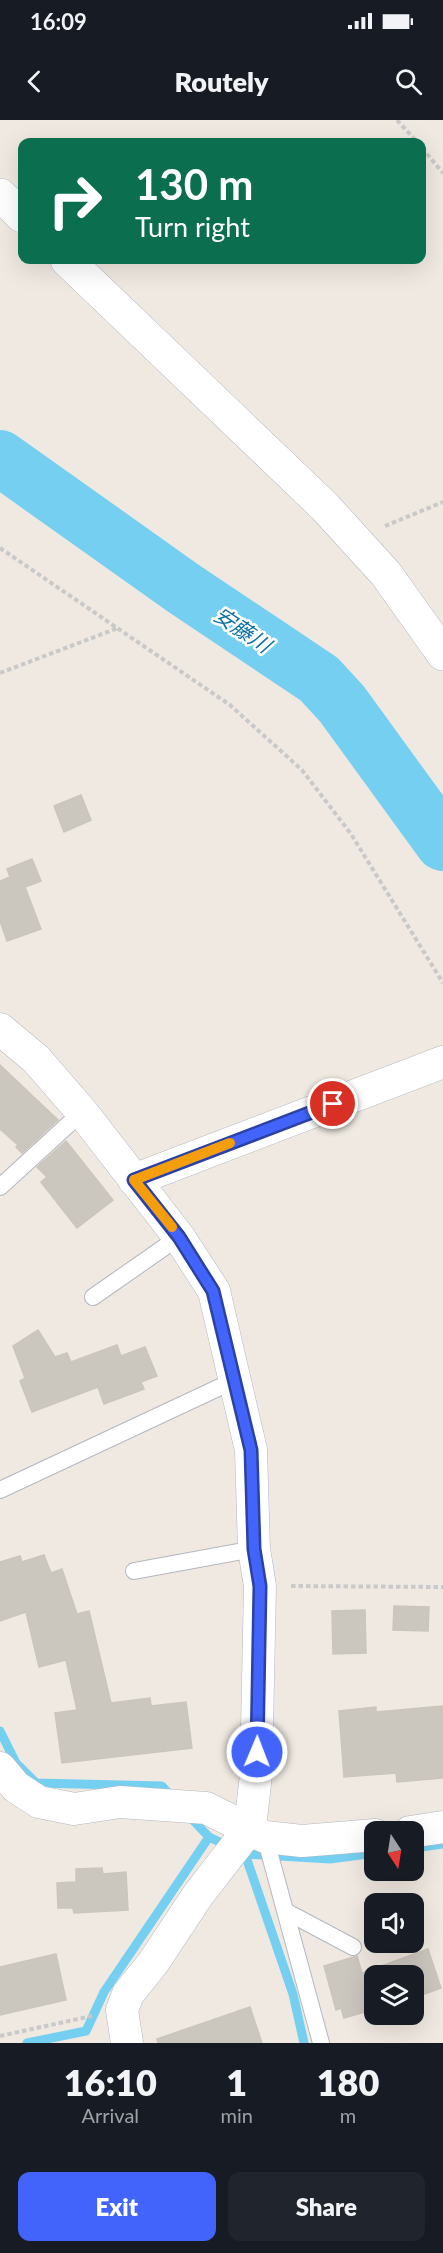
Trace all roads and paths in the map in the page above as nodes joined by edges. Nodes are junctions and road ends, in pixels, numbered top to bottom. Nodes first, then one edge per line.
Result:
1 (397, 120) edge
2 (413, 138) edge
3 (426, 153) edge
4 (443, 173) edge
5 (0, 195) edge
6 (18, 212) edge
7 (71, 264) edge
8 (443, 502) edge
9 (354, 539) junction
10 (0, 548) edge
11 (118, 628) junction
12 (443, 654) edge
13 (0, 673) edge
14 (443, 983) edge
15 (0, 1029) edge
16 (443, 1062) edge
17 (82, 1112) junction
18 (134, 1180) junction
19 (0, 1188) edge
20 (179, 1237) junction
21 (93, 1298) dead end
22 (235, 1380) junction
23 (0, 1490) edge
24 (254, 1549) junction
25 (134, 1571) dead end
26 (260, 1586) junction
27 (443, 1587) edge
28 (0, 1768) edge
29 (443, 1827) edge
30 (424, 1830) edge
31 (258, 1833) junction
32 (364, 1837) edge
33 (287, 1912) junction
34 (353, 1947) dead end
35 (122, 2010) junction
36 (0, 2036) edge
37 (128, 2043) edge
38 (321, 2043) edge

1 - 2 path
3 - 4 path
5 - 6 street
7 - 9 street
8 - 9 path
9 - 12 street
10 - 11 path
11 - 13 path
11 - 14 path
15 - 17 street
16 - 18 street
17 - 18 street
17 - 19 lane
18 - 20 street
20 - 21 lane
20 - 22 street
22 - 23 lane
22 - 24 street
24 - 25 lane
24 - 26 street
26 - 27 path
26 - 31 street
28 - 31 street
29 - 30 street
31 - 32 street
31 - 33 lane
31 - 35 street
33 - 34 lane
33 - 38 lane
35 - 36 path
35 - 37 street

